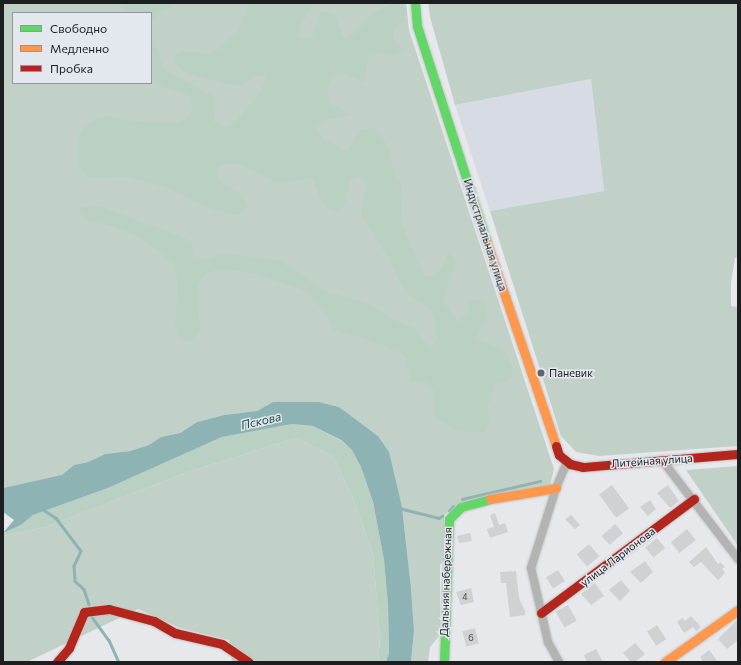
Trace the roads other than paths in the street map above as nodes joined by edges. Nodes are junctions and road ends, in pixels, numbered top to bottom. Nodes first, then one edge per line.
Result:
1 (415, 3) edge
2 (738, 454) edge
3 (662, 460) junction
4 (567, 462) junction
5 (556, 488) junction
6 (694, 499) junction
7 (738, 559) edge
8 (738, 610) edge
9 (541, 613) junction
10 (57, 662) edge
11 (250, 662) edge
12 (444, 662) edge
13 (559, 662) edge
14 (665, 662) edge

1 - 4 street, Индустриальная улица
2 - 3 street, Литейная улица
3 - 4 street, Литейная улица
3 - 6 street
4 - 5 street
5 - 9 street
5 - 12 street, Дальняя набережная
6 - 7 street
6 - 9 street, улица Ларионова
8 - 14 street
9 - 13 street
10 - 11 street

